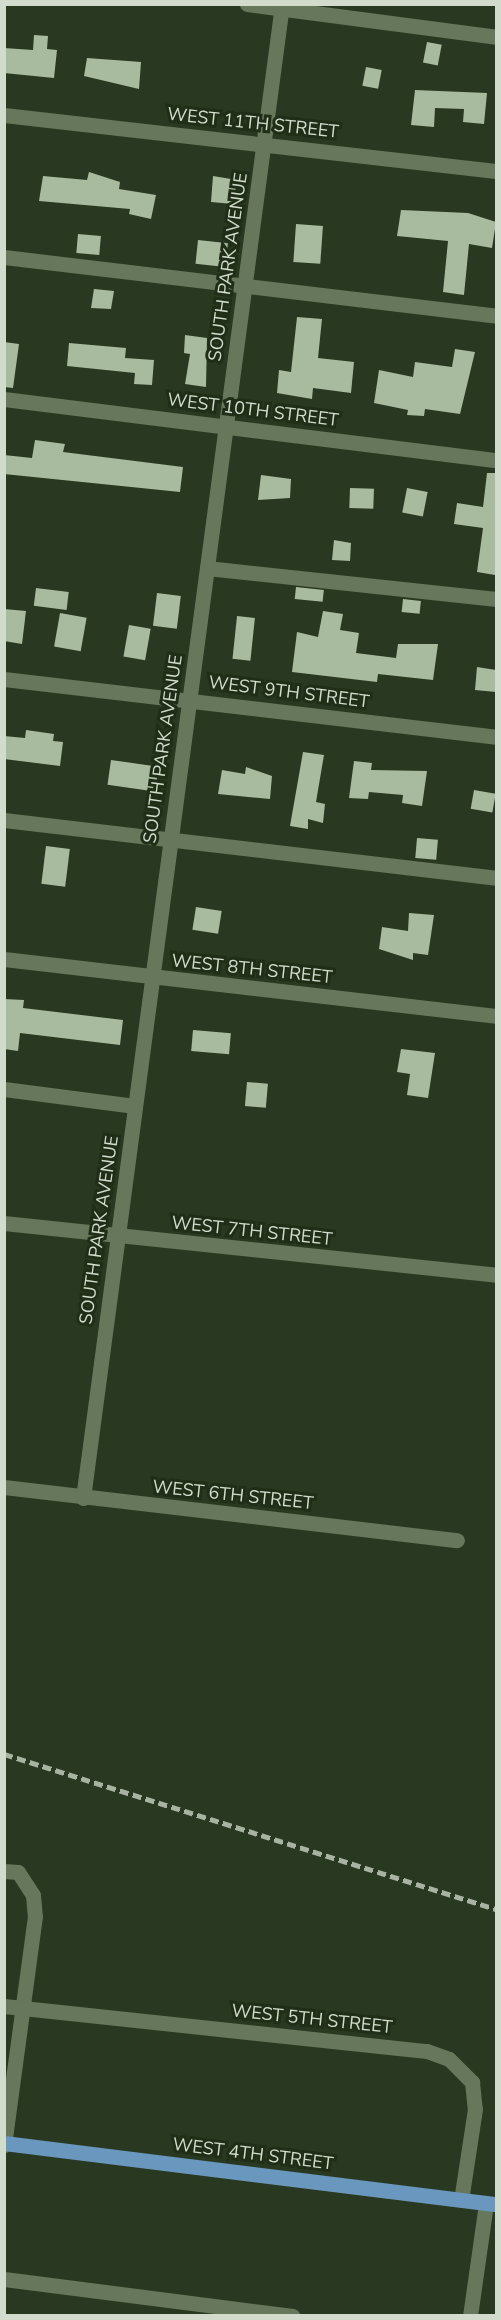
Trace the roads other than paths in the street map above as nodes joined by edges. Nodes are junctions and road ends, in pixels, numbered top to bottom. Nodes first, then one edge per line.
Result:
1 (247, 4) edge
2 (282, 6) edge
3 (496, 37) edge
4 (4, 115) edge
5 (264, 143) junction
6 (496, 171) edge
7 (4, 257) edge
8 (245, 285) junction
9 (496, 316) edge
10 (4, 399) edge
11 (226, 425) junction
12 (496, 460) edge
13 (207, 568) junction
14 (496, 599) edge
15 (4, 680) edge
16 (190, 700) junction
17 (496, 737) edge
18 (4, 820) edge
19 (171, 840) junction
20 (496, 878) edge
21 (4, 959) edge
22 (153, 978) junction
23 (496, 1016) edge
24 (4, 1089) edge
25 (135, 1106) junction
26 (4, 1223) edge
27 (118, 1237) junction
28 (496, 1275) edge
29 (4, 1487) edge
30 (83, 1498) junction
31 (457, 1539) dead end
32 (11, 1871) edge
33 (11, 2007) edge
34 (5, 2144) edge
35 (461, 2200) junction
36 (491, 2204) edge
37 (4, 2279) edge
38 (293, 2316) edge
39 (470, 2316) edge

1 - 2 street
2 - 3 street
2 - 5 street, SOUTH PARK AVENUE
4 - 5 street, WEST 11TH STREET
5 - 6 street, WEST 11TH STREET
5 - 8 street, SOUTH PARK AVENUE
7 - 8 street
8 - 9 street
8 - 11 street, SOUTH PARK AVENUE
10 - 11 street, WEST 10TH STREET
11 - 12 street, WEST 10TH STREET
11 - 13 street, SOUTH PARK AVENUE
13 - 14 street
13 - 16 street, SOUTH PARK AVENUE
15 - 16 street, WEST 9TH STREET
16 - 17 street, WEST 9TH STREET
16 - 19 street, SOUTH PARK AVENUE
18 - 19 street
19 - 20 street
19 - 22 street, SOUTH PARK AVENUE
21 - 22 street, WEST 8TH STREET
22 - 23 street, WEST 8TH STREET
22 - 25 street, SOUTH PARK AVENUE
24 - 25 street
25 - 27 street, SOUTH PARK AVENUE
26 - 27 street, WEST 7TH STREET
27 - 28 street, WEST 7TH STREET
27 - 30 street, SOUTH PARK AVENUE
29 - 30 street, WEST 6TH STREET
30 - 31 street, WEST 6TH STREET
32 - 33 street
33 - 34 street
33 - 35 street, WEST 5TH STREET
34 - 35 main road, WEST 4TH STREET
35 - 36 main road, WEST 4TH STREET
36 - 39 street
37 - 38 street

